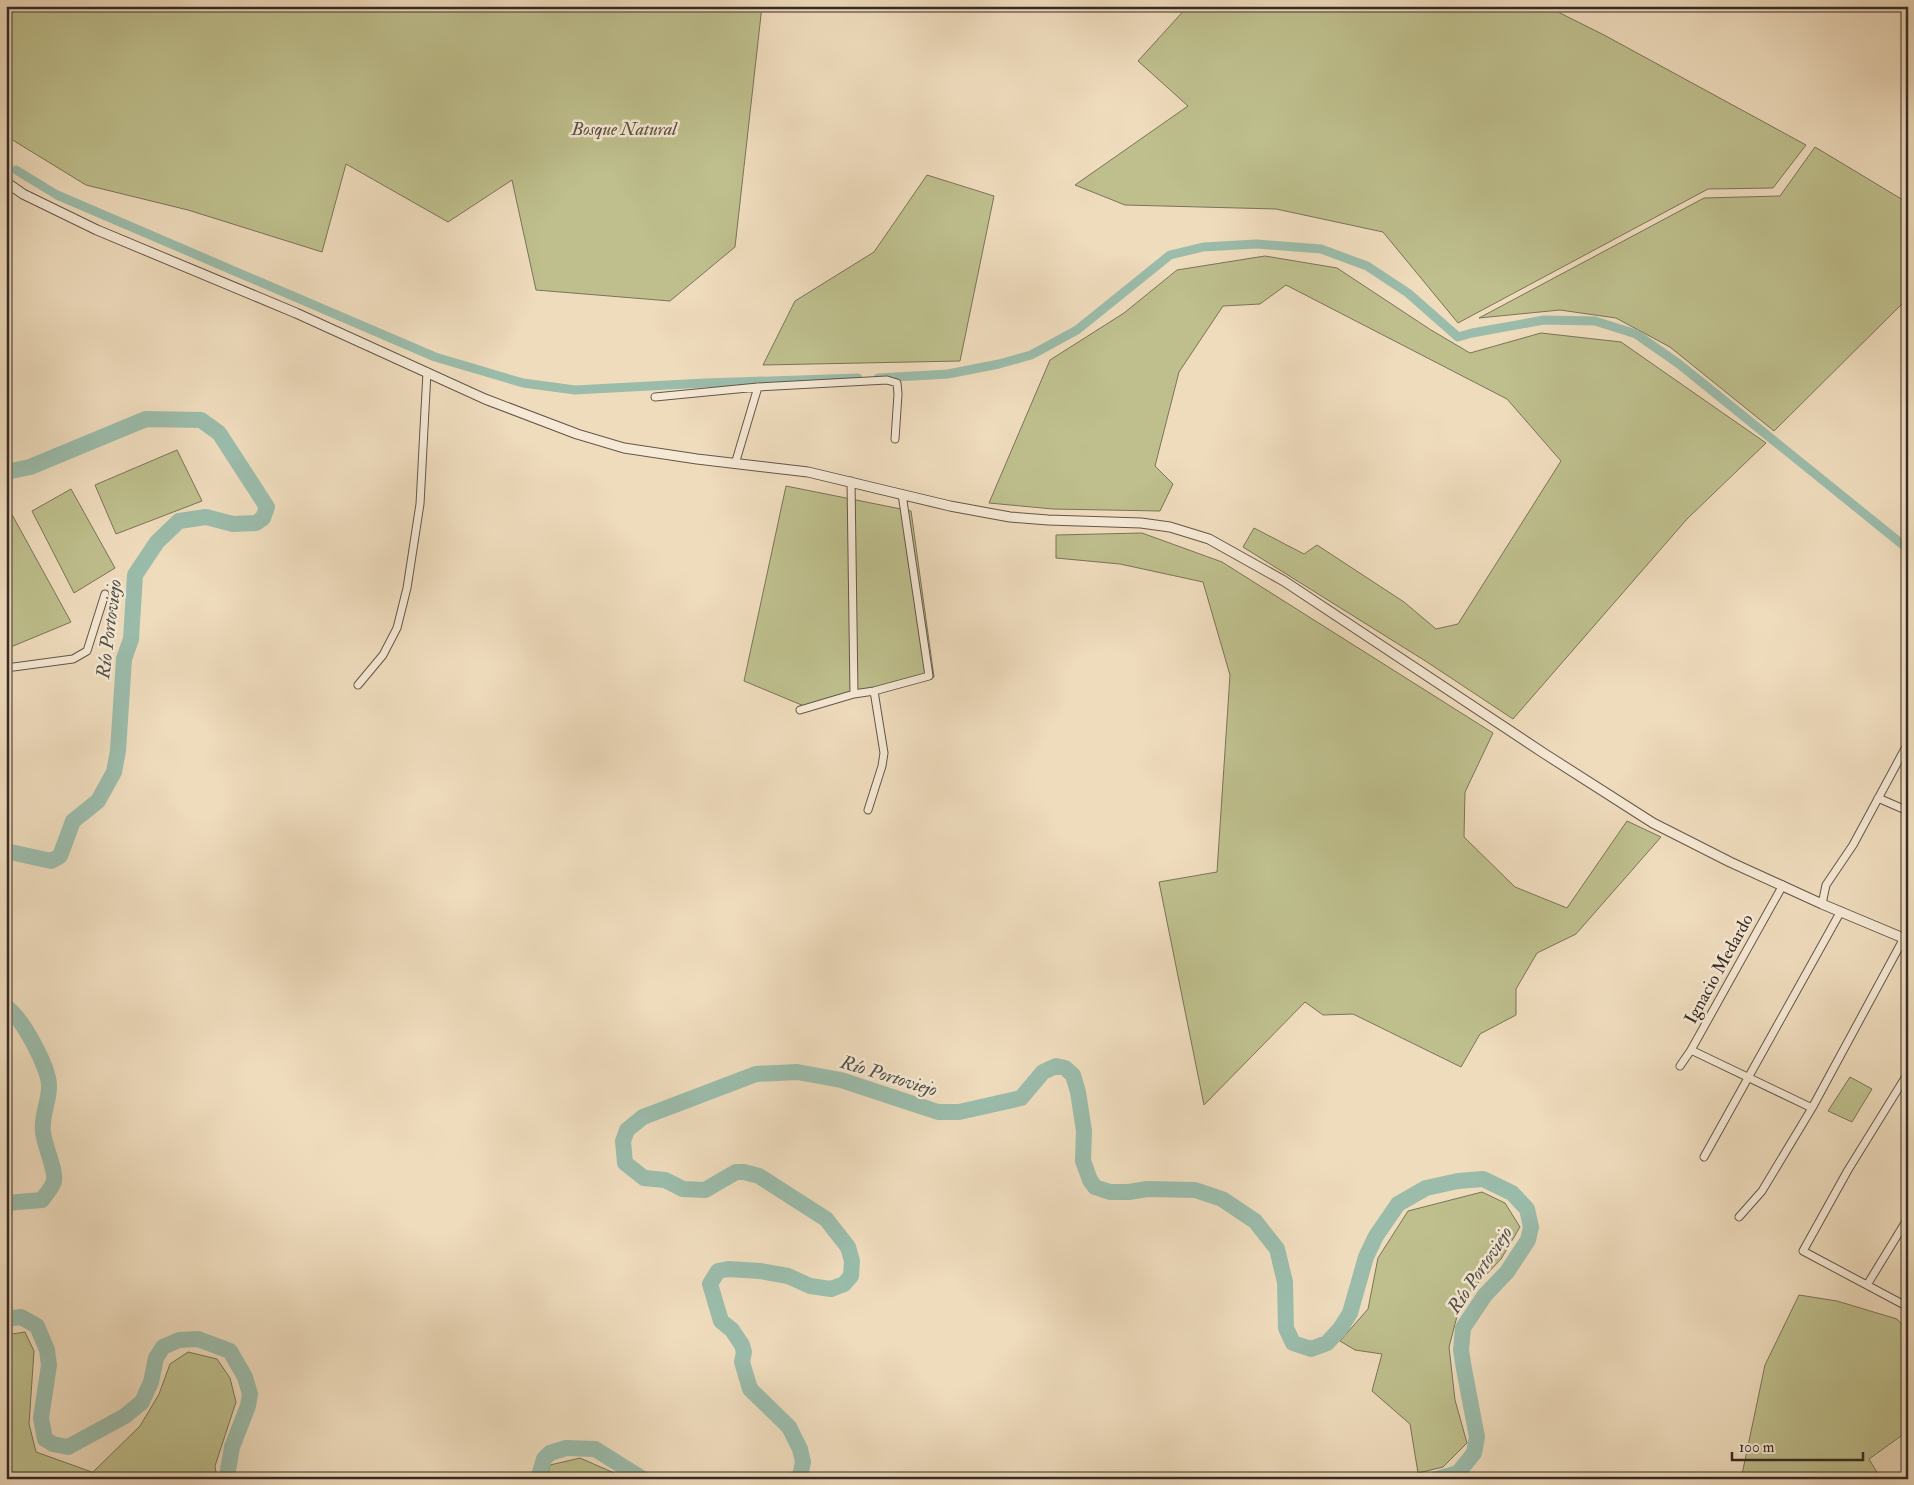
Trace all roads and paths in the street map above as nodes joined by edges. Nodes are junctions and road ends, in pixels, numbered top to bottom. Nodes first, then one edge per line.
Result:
1 (6, 182) edge
2 (427, 372) junction
3 (758, 387) junction
4 (655, 397) dead end
5 (894, 439) dead end
6 (735, 464) junction
7 (851, 481) junction
8 (902, 494) junction
9 (105, 594) dead end
10 (6, 668) edge
11 (358, 685) dead end
12 (874, 691) junction
13 (854, 694) junction
14 (800, 710) dead end
15 (1908, 743) edge
16 (1878, 798) junction
17 (868, 810) dead end
18 (1908, 811) edge
19 (1783, 885) junction
20 (1822, 904) junction
21 (1841, 911) junction
22 (1906, 939) edge
23 (1691, 1050) junction
24 (1680, 1066) dead end
25 (1908, 1074) edge
26 (1748, 1076) junction
27 (1812, 1108) junction
28 (1704, 1157) dead end
29 (1739, 1217) dead end
30 (1908, 1218) edge
31 (1867, 1285) junction
32 (1908, 1307) edge

1 - 2 street
2 - 6 street
2 - 11 street
3 - 4 street
3 - 5 street
3 - 6 street
6 - 7 street
7 - 8 street
7 - 13 street
8 - 12 street
8 - 19 street
9 - 10 street
12 - 13 street
12 - 17 street
13 - 14 street
15 - 16 street
16 - 18 street
16 - 20 street
19 - 20 street
19 - 23 street, Ignacio Medardo
20 - 21 street
21 - 22 street
21 - 26 street
22 - 27 street
23 - 24 street, Ignacio Medardo
23 - 26 street
25 - 31 street
26 - 27 street
26 - 28 street
27 - 29 street
30 - 31 street
31 - 32 street

